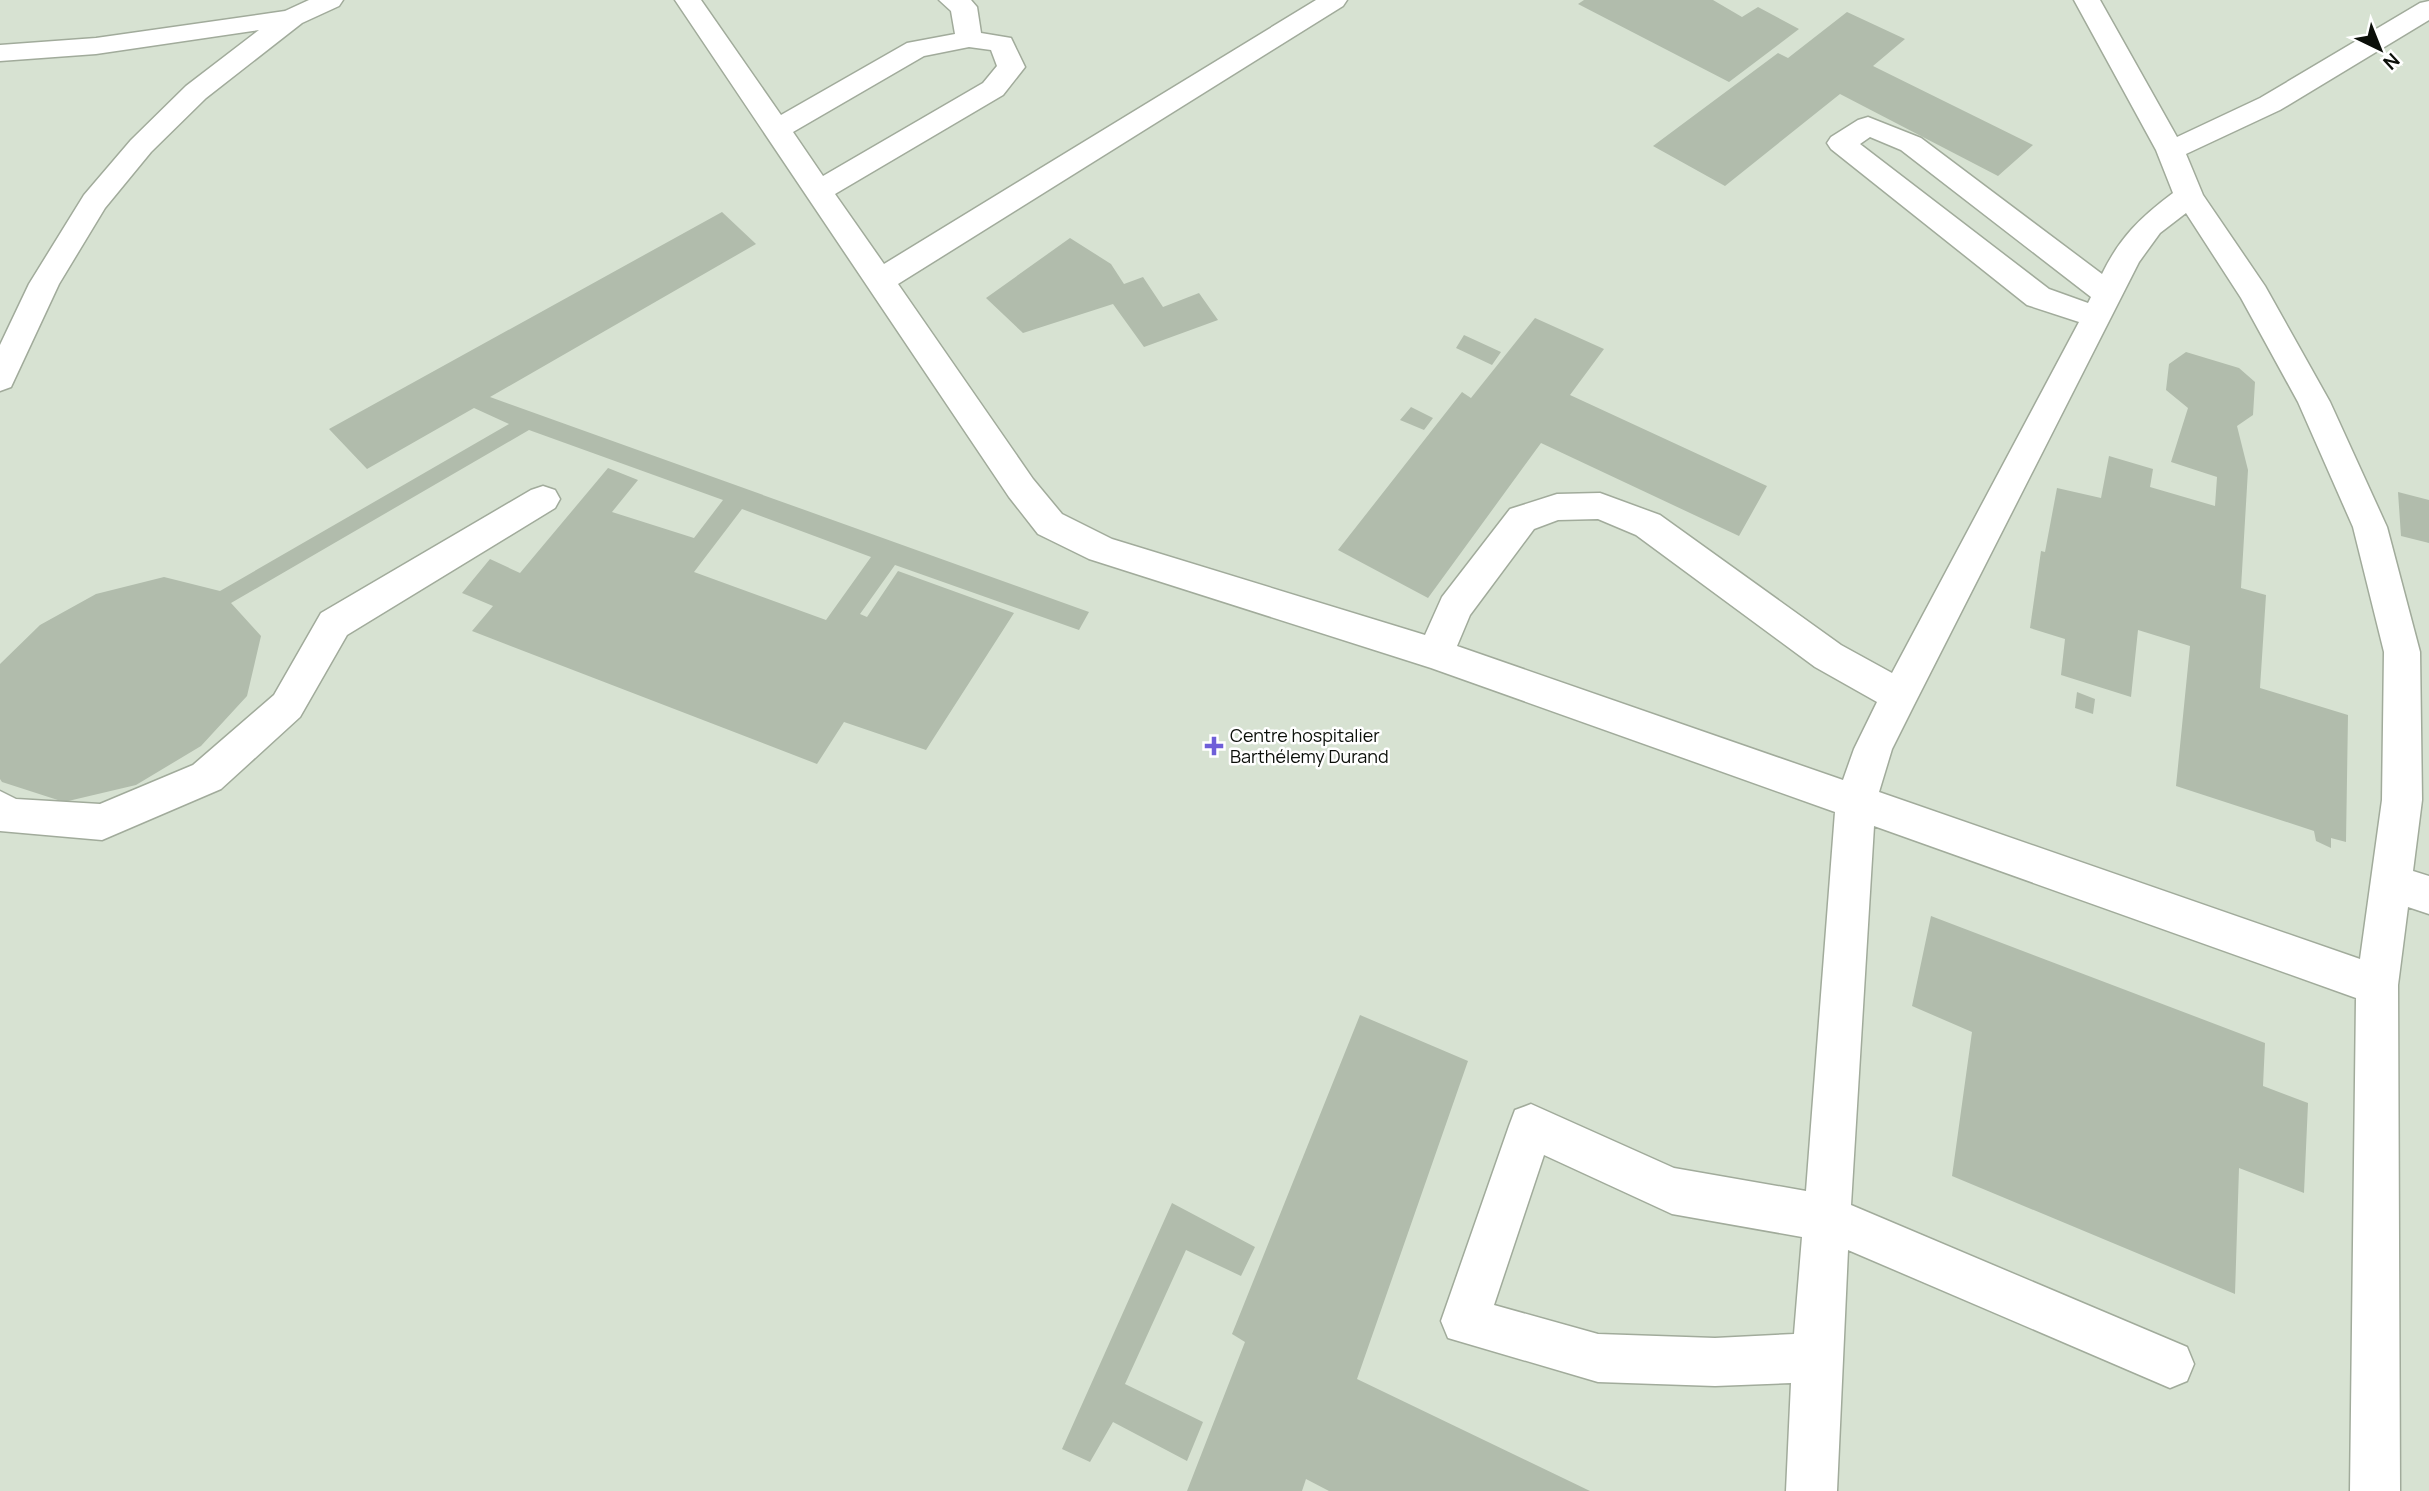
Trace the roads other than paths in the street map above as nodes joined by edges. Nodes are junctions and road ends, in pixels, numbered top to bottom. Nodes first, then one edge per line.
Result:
1 (330, 0) edge
2 (688, 0) edge
3 (952, 0) edge
4 (1335, 0) edge
5 (2087, 0) edge
6 (2429, 9) edge
7 (292, 17) junction
8 (969, 39) junction
9 (0, 53) edge
10 (776, 129) junction
11 (2170, 150) junction
12 (818, 191) junction
13 (2189, 195) junction
14 (880, 281) junction
15 (2102, 306) junction
16 (0, 379) edge
17 (543, 499) dead end
18 (1435, 654) junction
19 (1899, 696) junction
20 (1856, 801) junction
21 (0, 809) edge
22 (2410, 889) edge
23 (2377, 985) junction
24 (1827, 1218) junction
25 (1817, 1357) junction
26 (2170, 1364) dead end
27 (1811, 1491) edge
28 (2375, 1491) edge

1 - 7 lane
2 - 10 lane
3 - 8 lane
4 - 14 lane
5 - 11 lane
6 - 11 lane
7 - 9 lane
7 - 16 lane
8 - 10 lane
8 - 12 lane
10 - 12 lane
11 - 13 lane
12 - 14 lane
13 - 15 lane
13 - 22 lane
14 - 18 lane
15 - 15 lane
15 - 19 lane
17 - 21 lane
18 - 19 lane
18 - 20 lane
19 - 20 lane
20 - 23 lane
20 - 24 lane
22 - 23 lane
23 - 28 lane
24 - 25 lane
24 - 25 lane
24 - 26 lane
25 - 27 lane

